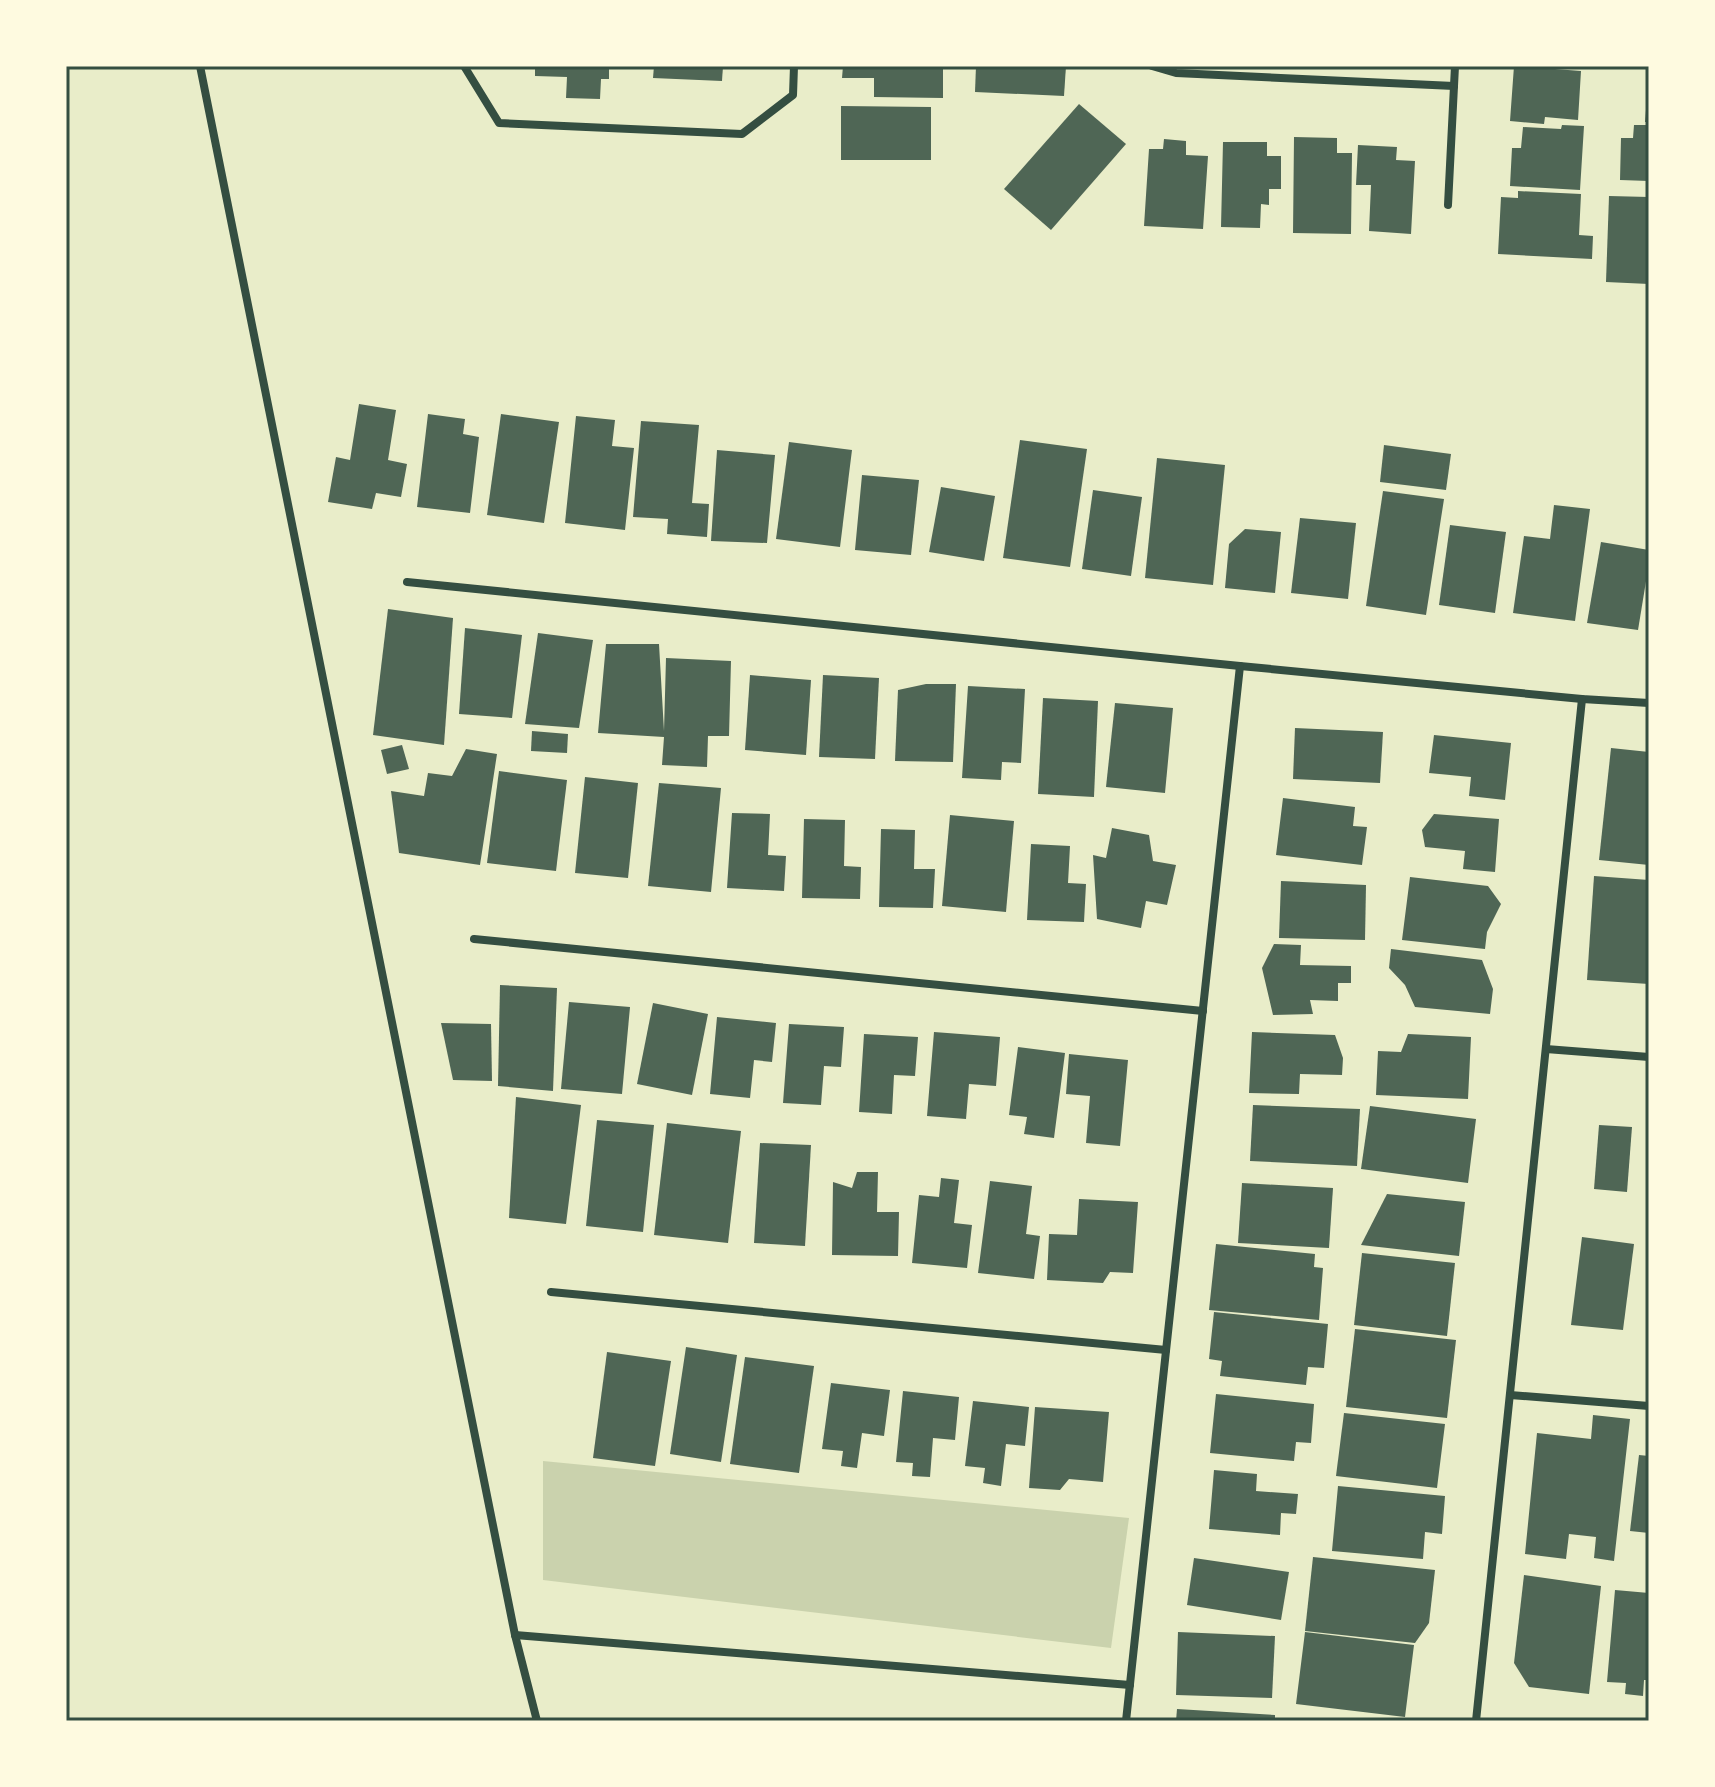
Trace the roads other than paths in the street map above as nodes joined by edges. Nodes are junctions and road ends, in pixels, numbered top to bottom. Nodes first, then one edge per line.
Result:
1 (200, 66) edge
2 (464, 66) edge
3 (794, 66) edge
4 (1152, 66) edge
5 (1455, 66) edge
6 (1454, 86) junction
7 (1448, 205) dead end
8 (407, 582) dead end
9 (1240, 666) junction
10 (1582, 699) junction
11 (1649, 703) edge
12 (474, 939) dead end
13 (1203, 1011) junction
14 (1546, 1049) junction
15 (1649, 1057) edge
16 (551, 1292) dead end
17 (1166, 1350) junction
18 (1510, 1395) junction
19 (1649, 1406) edge
20 (515, 1635) junction
21 (1130, 1685) junction
22 (537, 1721) edge
23 (1126, 1721) edge
24 (1476, 1721) edge

1 - 20 street
2 - 3 street
4 - 6 street
5 - 6 street
6 - 7 street
8 - 9 street
9 - 10 street
9 - 13 street
10 - 11 street
10 - 14 street
12 - 13 street
13 - 17 street
14 - 15 street
14 - 18 street
16 - 17 street
17 - 21 street
18 - 19 street
18 - 24 street
20 - 21 street
20 - 22 street
21 - 23 street

